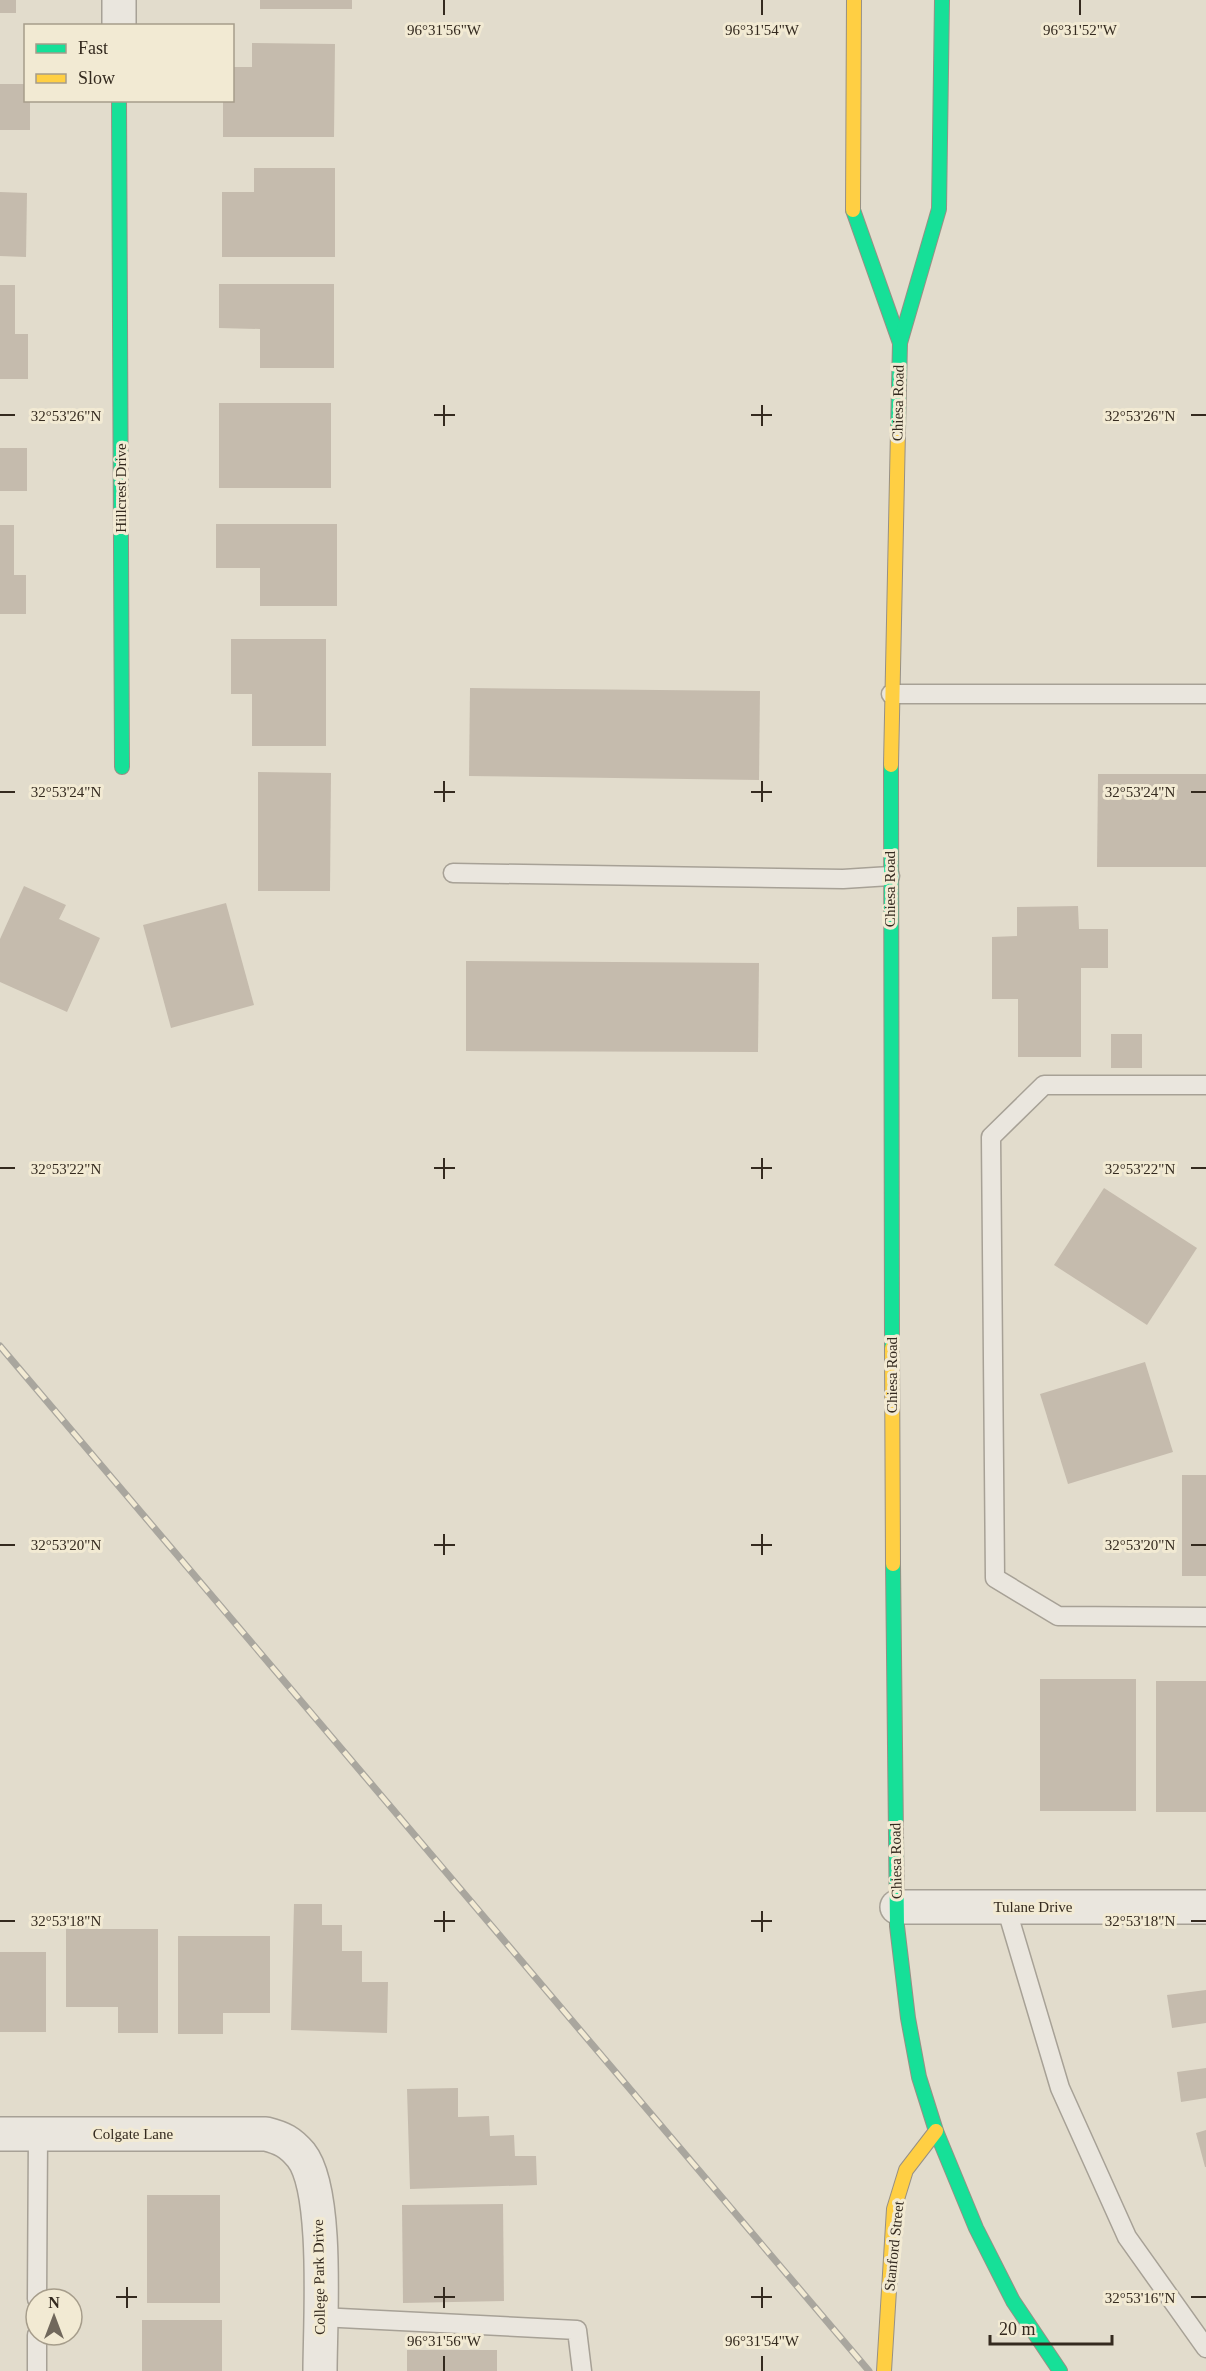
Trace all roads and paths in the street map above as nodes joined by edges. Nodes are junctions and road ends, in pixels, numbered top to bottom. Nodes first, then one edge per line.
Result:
1 (119, 0) edge
2 (854, 0) edge
3 (942, 0) edge
4 (119, 24) edge
5 (119, 102) edge
6 (900, 343) junction
7 (891, 694) junction
8 (1206, 694) edge
9 (122, 767) dead end
10 (453, 873) dead end
11 (890, 876) junction
12 (1206, 1085) edge
13 (1206, 1617) edge
14 (897, 1907) junction
15 (1006, 1907) junction
16 (1206, 1907) edge
17 (936, 2131) junction
18 (0, 2134) edge
19 (38, 2134) junction
20 (266, 2134) joint
21 (38, 2287) edge
22 (320, 2317) junction
23 (37, 2347) edge
24 (1206, 2348) edge
25 (37, 2371) edge
26 (320, 2371) edge
27 (582, 2371) edge
28 (884, 2371) edge
29 (1060, 2371) edge

1 - 4 street
2 - 6 main road, Chiesa Road
3 - 6 main road, Chiesa Road
5 - 9 main road, Hillcrest Drive
6 - 7 main road, Chiesa Road
7 - 8 lane
7 - 11 main road, Chiesa Road
10 - 11 lane
11 - 14 main road, Chiesa Road
12 - 13 lane
14 - 15 street, Tulane Drive
14 - 17 main road, Chiesa Road
15 - 16 street, Tulane Drive
15 - 24 lane
17 - 28 main road, Stanford Street
17 - 29 main road, Chiesa Road
18 - 19 street, Colgate Lane
19 - 20 street, Colgate Lane
19 - 21 lane
20 - 22 street, College Park Drive
22 - 26 street, College Park Drive
22 - 27 lane
23 - 25 lane

